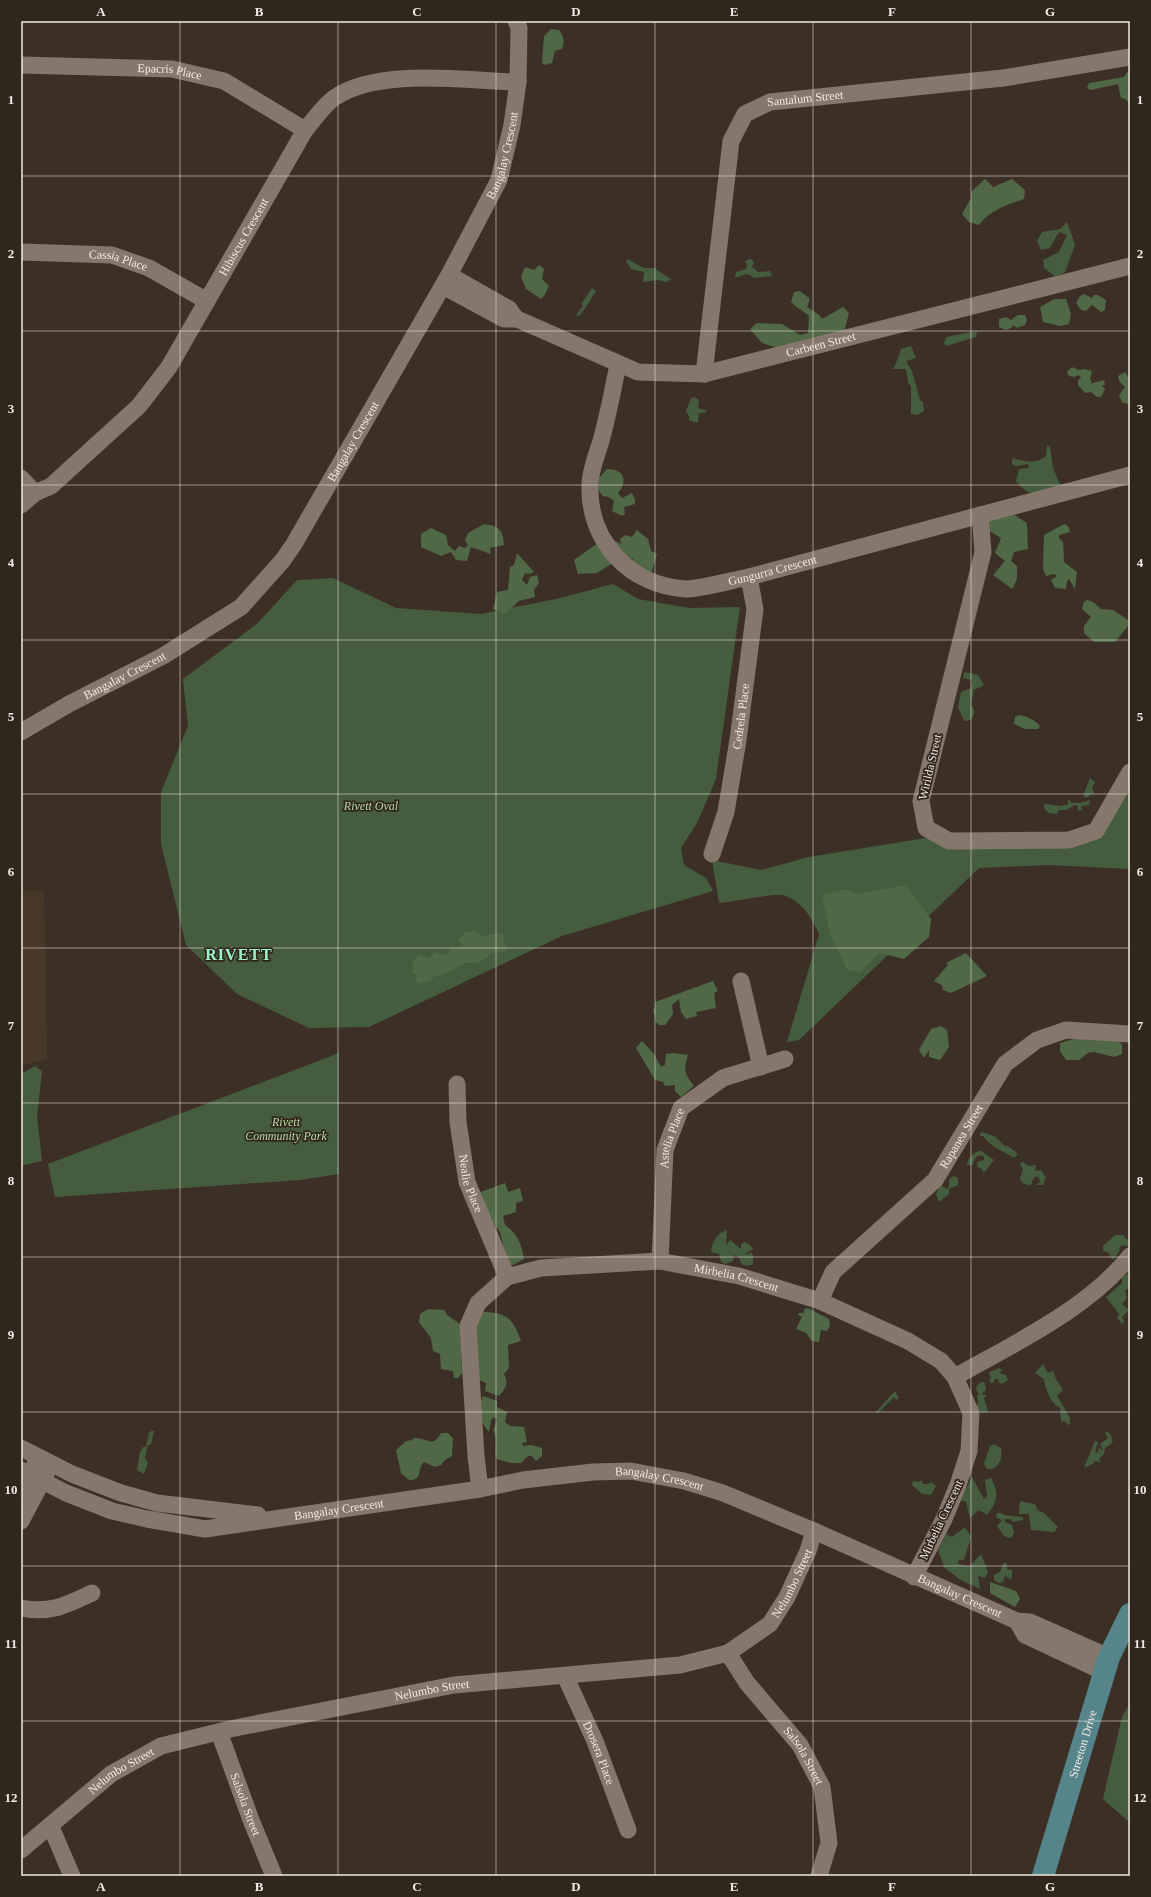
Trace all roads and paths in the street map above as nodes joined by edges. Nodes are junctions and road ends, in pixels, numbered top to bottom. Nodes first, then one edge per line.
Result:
1 (520, 23) edge
2 (1130, 57) edge
3 (21, 65) edge
4 (518, 82) junction
5 (305, 130) junction
6 (21, 252) edge
7 (1130, 266) edge
8 (446, 280) junction
9 (207, 301) junction
10 (618, 364) junction
11 (704, 374) junction
12 (1130, 475) edge
13 (21, 478) edge
14 (35, 493) junction
15 (21, 505) edge
16 (980, 515) junction
17 (749, 577) junction
18 (21, 732) edge
19 (1130, 772) edge
20 (712, 854) dead end
21 (741, 980) dead end
22 (1130, 1034) edge
23 (785, 1059) dead end
24 (761, 1067) junction
25 (457, 1084) dead end
26 (1130, 1256) edge
27 (660, 1261) junction
28 (507, 1277) junction
29 (820, 1302) junction
30 (955, 1377) junction
31 (21, 1448) edge
32 (45, 1460) junction
33 (31, 1475) edge
34 (480, 1489) junction
35 (21, 1491) edge
36 (276, 1518) junction
37 (21, 1521) edge
38 (814, 1531) junction
39 (914, 1577) junction
40 (92, 1593) dead end
41 (21, 1608) edge
42 (1130, 1614) edge
43 (728, 1653) junction
44 (1107, 1665) junction
45 (565, 1676) junction
46 (219, 1732) junction
47 (51, 1827) junction
48 (628, 1830) dead end
49 (21, 1850) edge
50 (72, 1876) edge
51 (274, 1876) edge
52 (819, 1876) edge
53 (1043, 1876) edge

1 - 4 street, Bangalay Crescent
2 - 11 street, Santalum Street
3 - 5 street, Epacris Place
4 - 5 street, Hibiscus Crescent
4 - 8 street, Bangalay Crescent
5 - 9 street, Hibiscus Crescent
6 - 9 street, Cassia Place
7 - 11 street, Carbeen Street
8 - 10 street, Carbeen Street
8 - 18 street, Bangalay Crescent
9 - 14 street, Hibiscus Crescent
10 - 11 street, Carbeen Street
10 - 17 street, Gungurra Crescent
12 - 16 street, Gungurra Crescent
13 - 14 street
14 - 15 street, Hibiscus Crescent
16 - 17 street, Gungurra Crescent
16 - 19 street, Wirilda Street
17 - 20 street, Cedrela Place
21 - 24 street
22 - 29 street, Rapanea Street
23 - 24 street, Astelia Place
24 - 27 street, Astelia Place
25 - 28 street, Nealie Place
26 - 30 street
27 - 28 street, Mirbelia Crescent
27 - 29 street, Mirbelia Crescent
28 - 34 street, Mirbelia Crescent
29 - 30 street, Mirbelia Crescent
30 - 39 street, Mirbelia Crescent
31 - 32 street, Bangalay Crescent
32 - 33 street
32 - 36 street, Bangalay Crescent
33 - 35 street
33 - 36 street, Bangalay Crescent
33 - 37 street
34 - 36 street, Bangalay Crescent
34 - 38 street, Bangalay Crescent
38 - 39 street, Bangalay Crescent
38 - 43 street, Nelumbo Street
39 - 44 street, Bangalay Crescent
40 - 41 street
42 - 44 main road, Streeton Drive
43 - 45 street, Nelumbo Street
43 - 52 street, Salsola Street
44 - 53 main road, Streeton Drive
45 - 46 street, Nelumbo Street
45 - 48 street, Drosera Place
46 - 47 street, Nelumbo Street
46 - 51 street, Salsola Street
47 - 49 street, Nelumbo Street
47 - 50 street

